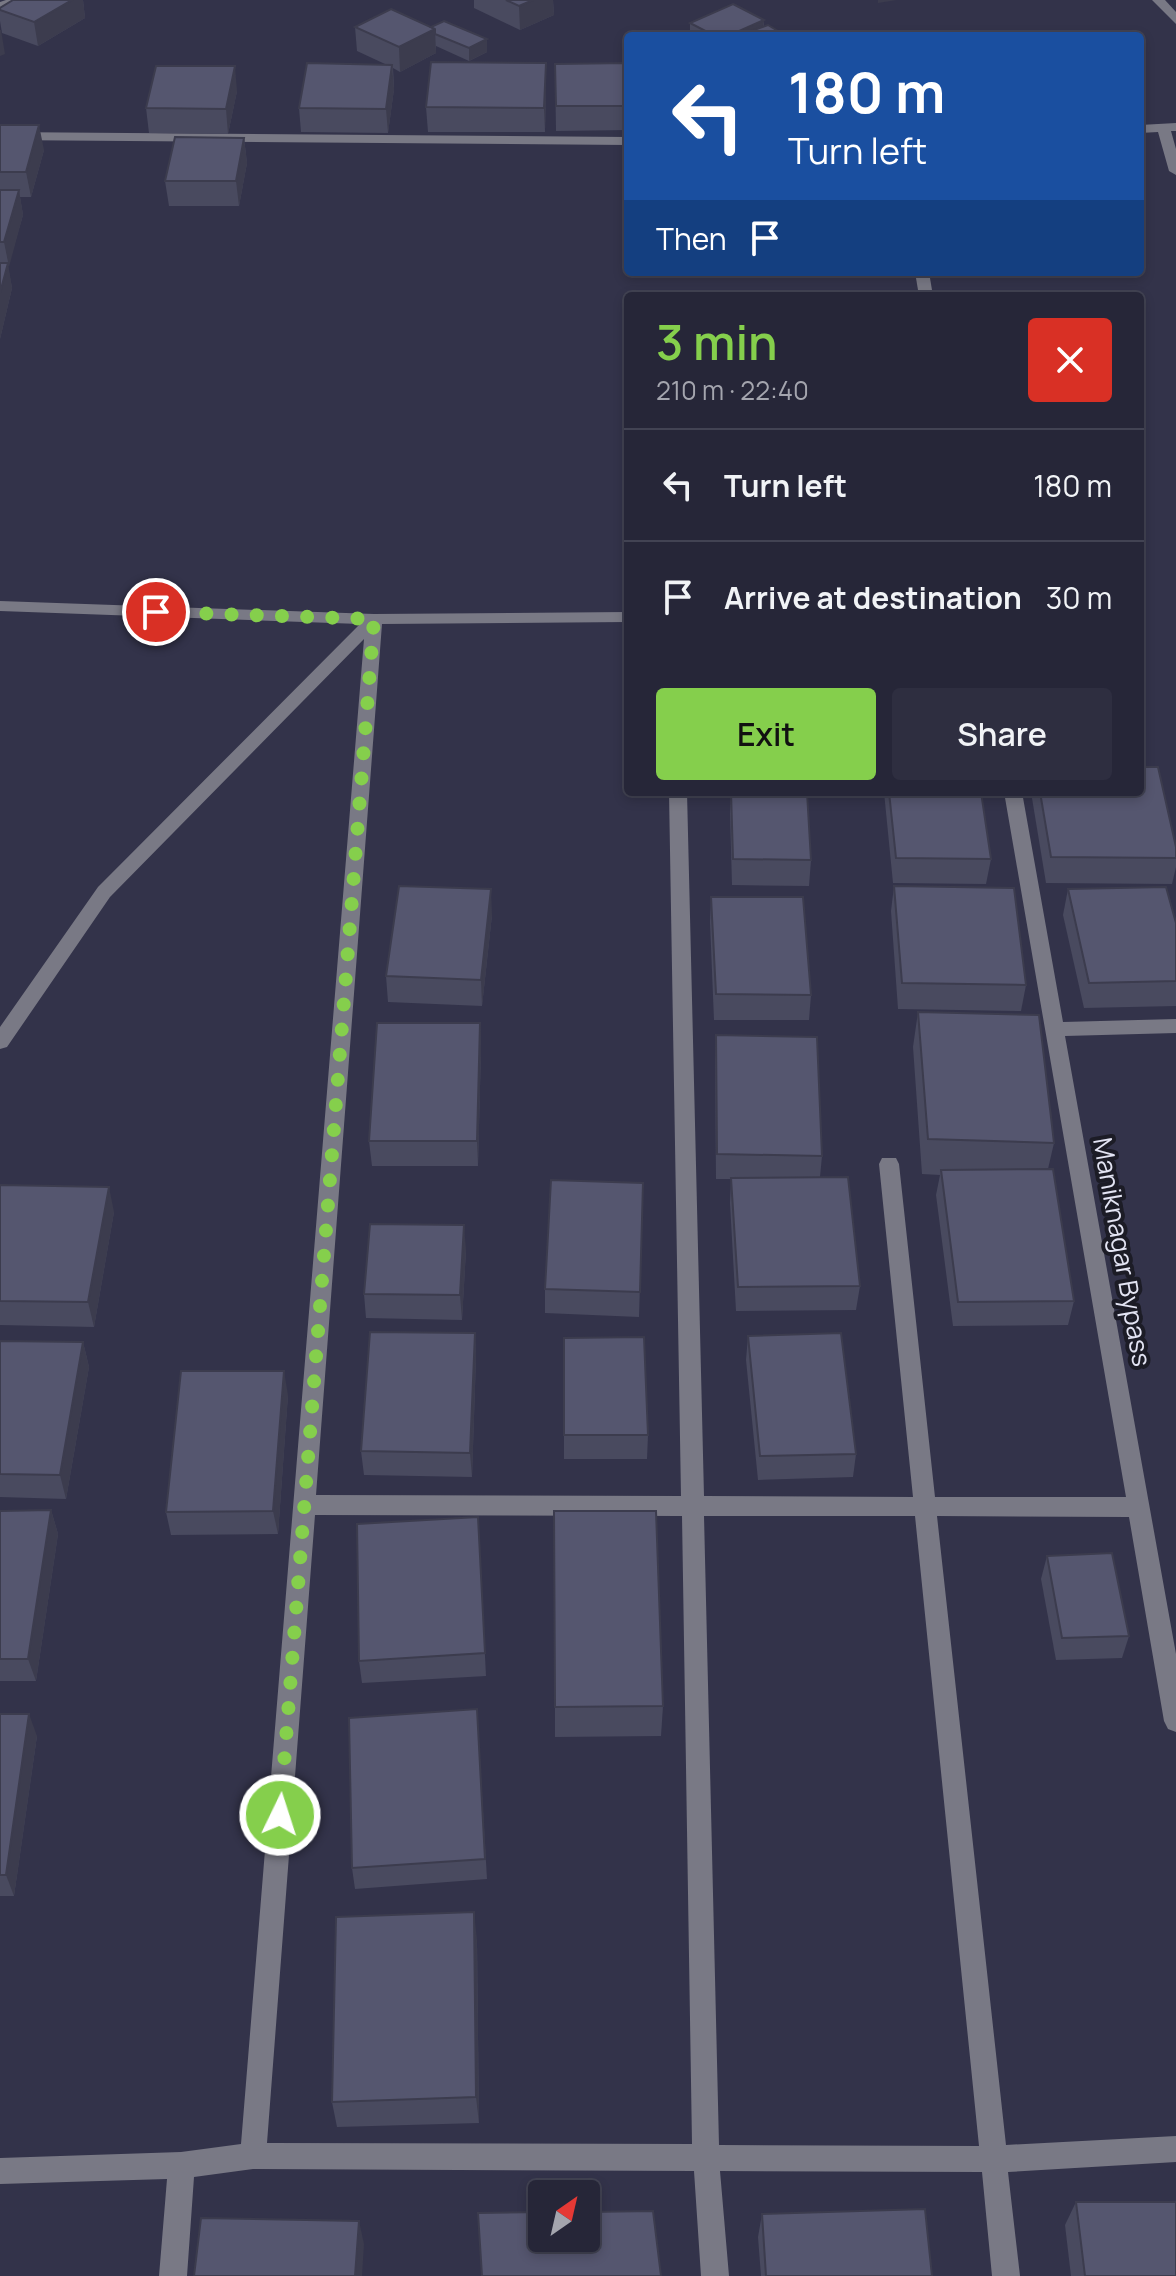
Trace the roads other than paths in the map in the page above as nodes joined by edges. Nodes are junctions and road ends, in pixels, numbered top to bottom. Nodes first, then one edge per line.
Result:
1 (16, 0) edge
2 (1158, 0) edge
3 (0, 7) edge
4 (1176, 20) edge
5 (1169, 128) edge
6 (1144, 129) edge
7 (0, 136) edge
8 (624, 141) edge
9 (1176, 171) edge
10 (0, 606) edge
11 (624, 617) edge
12 (374, 619) junction
13 (678, 796) edge
14 (1014, 796) edge
15 (1176, 1026) edge
16 (1055, 1029) junction
17 (0, 1042) edge
18 (889, 1164) dead end
19 (304, 1505) junction
20 (693, 1506) junction
21 (927, 1507) junction
22 (1138, 1507) junction
23 (1176, 1721) edge
24 (1176, 2149) edge
25 (253, 2156) junction
26 (706, 2158) junction
27 (993, 2159) junction
28 (181, 2165) junction
29 (0, 2171) edge
30 (173, 2276) edge
31 (715, 2276) edge
32 (1006, 2276) edge

1 - 3 street
2 - 4 street
5 - 6 street
5 - 9 street
7 - 8 street
10 - 12 street
11 - 12 street
12 - 17 street
12 - 19 street
13 - 20 street
14 - 16 street, Maniknagar Bypass
15 - 16 street
16 - 22 street, Maniknagar Bypass
18 - 21 street
19 - 20 street
19 - 25 street
20 - 21 street
20 - 26 street
21 - 22 street
21 - 27 street
22 - 23 street, Maniknagar Bypass
24 - 27 street
25 - 26 street
25 - 28 street
26 - 27 street
26 - 31 street
27 - 32 street
28 - 29 street
28 - 30 street

